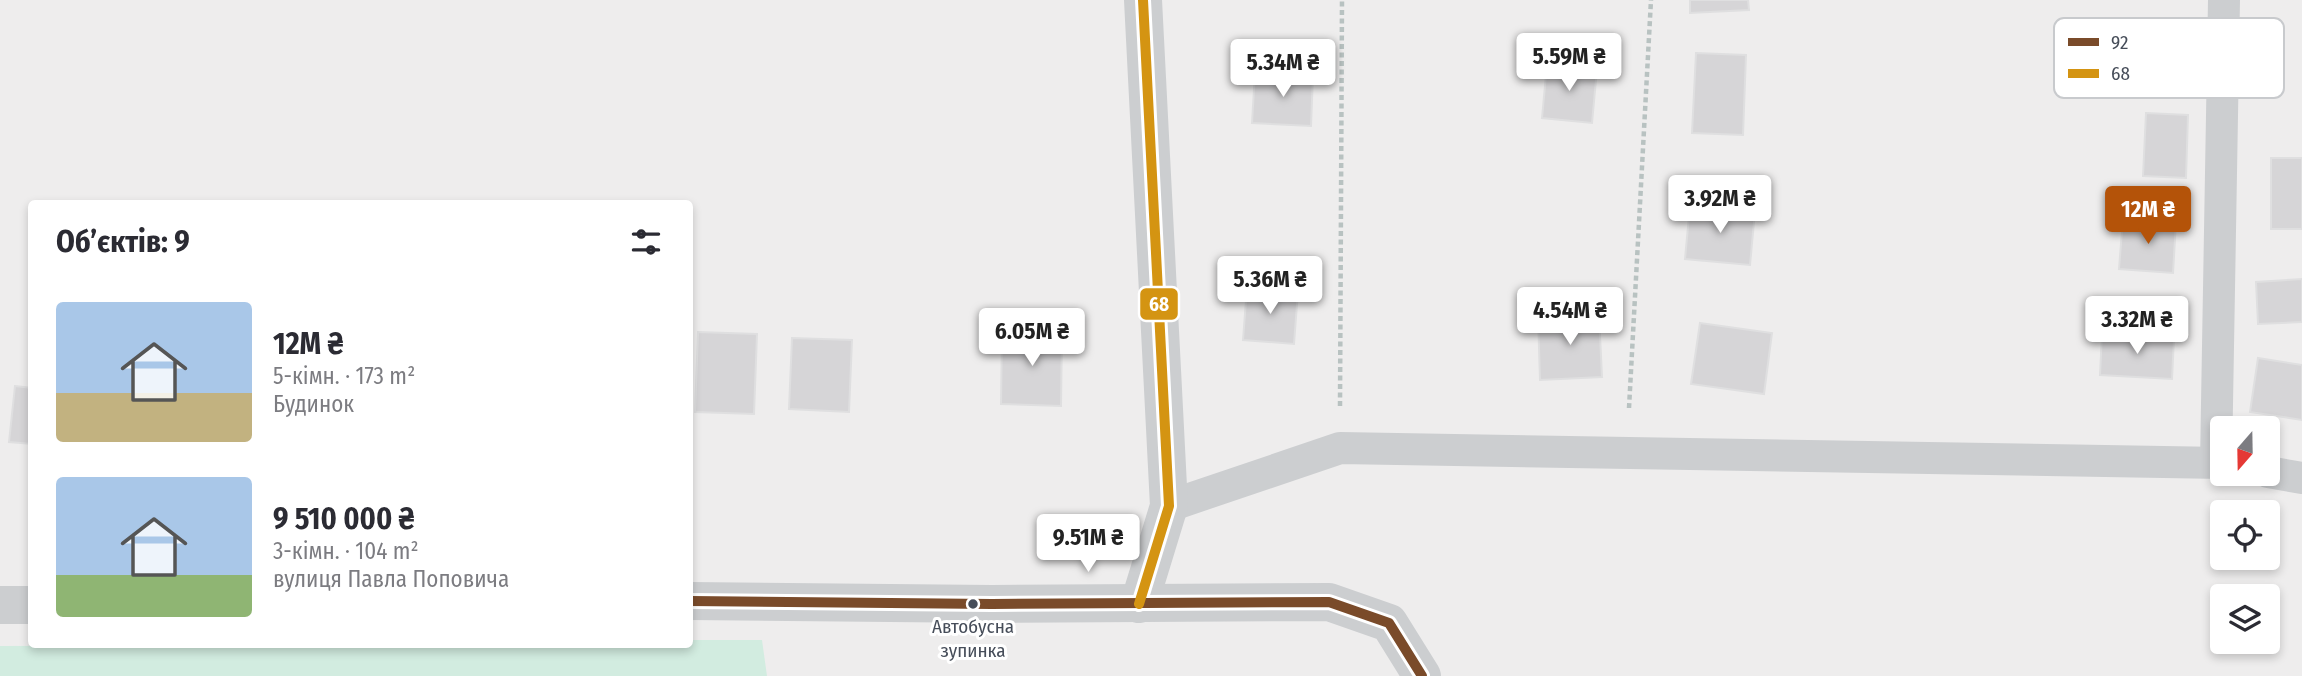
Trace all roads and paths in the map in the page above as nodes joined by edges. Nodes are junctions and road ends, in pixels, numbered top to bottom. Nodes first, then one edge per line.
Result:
1 (1143, 0) edge
2 (1342, 0) edge
3 (1651, 0) edge
4 (2224, 0) edge
5 (2224, 18) edge
6 (2223, 98) edge
7 (2220, 416) edge
8 (1340, 449) junction
9 (1626, 453) junction
10 (2210, 463) edge
11 (2280, 474) edge
12 (2302, 478) edge
13 (1168, 506) junction
14 (693, 601) edge
15 (1139, 604) junction
16 (0, 605) edge
17 (28, 605) edge
18 (1422, 676) edge

1 - 13 street
2 - 8 path
3 - 9 path
4 - 5 lane
6 - 7 lane
8 - 9 lane
8 - 13 lane
9 - 10 lane
11 - 12 lane
13 - 15 street
14 - 15 street
15 - 18 street
16 - 17 street

